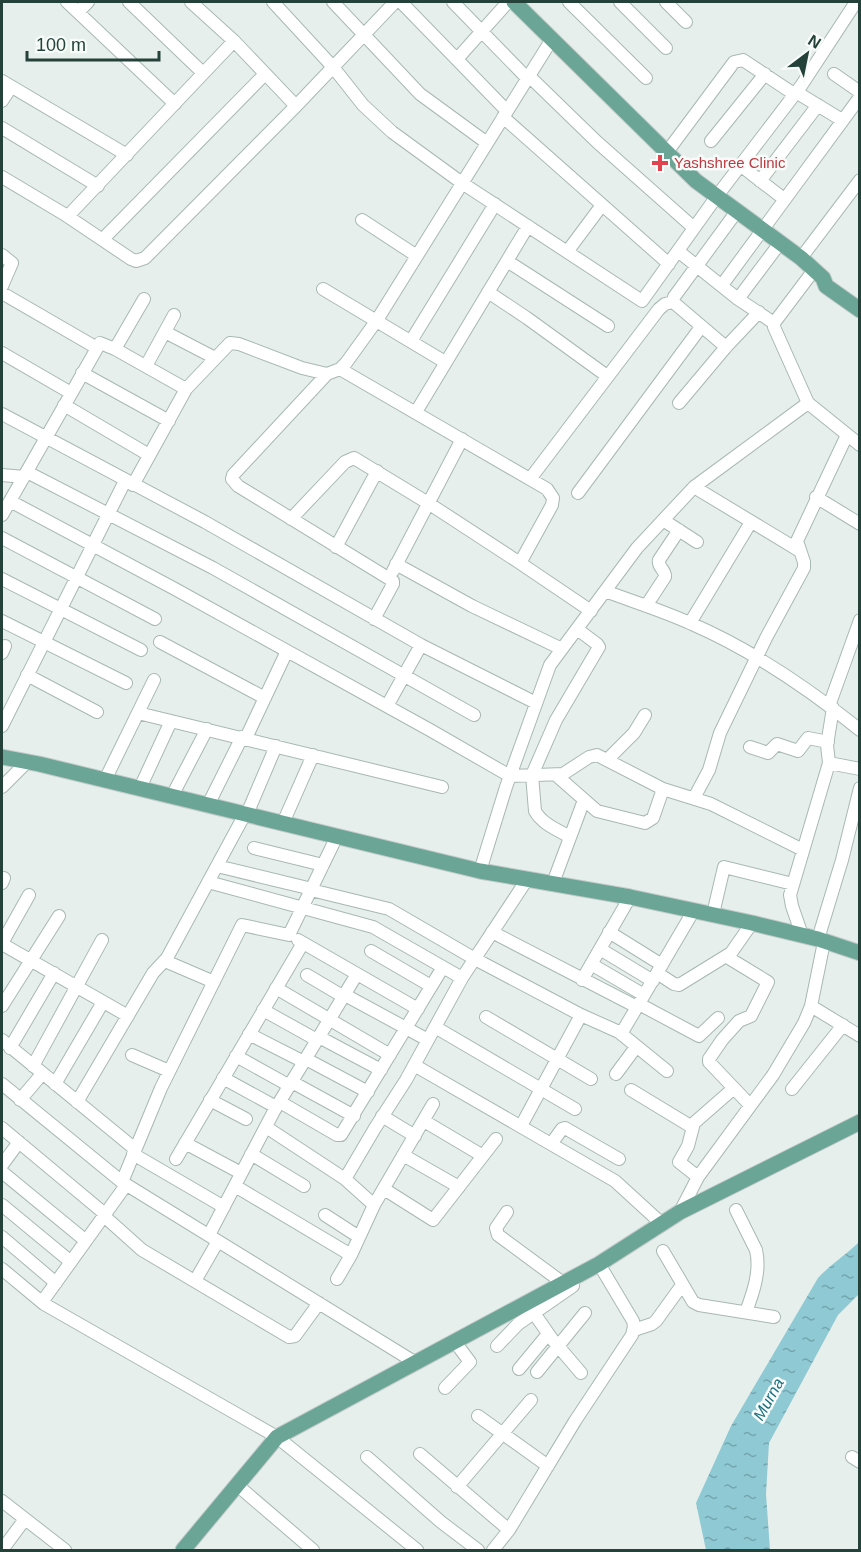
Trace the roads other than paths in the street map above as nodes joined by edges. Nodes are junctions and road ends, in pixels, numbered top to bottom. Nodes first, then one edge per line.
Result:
1 (67, 2) edge
2 (88, 2) edge
3 (129, 2) edge
4 (191, 2) edge
5 (273, 2) edge
6 (333, 2) edge
7 (395, 2) edge
8 (401, 2) edge
9 (453, 2) edge
10 (508, 2) edge
11 (514, 2) edge
12 (568, 2) edge
13 (620, 2) edge
14 (666, 2) edge
15 (856, 2) edge
16 (78, 12) junction
17 (686, 22) dead end
18 (481, 32) junction
19 (363, 35) junction
20 (552, 39) junction
21 (234, 41) junction
22 (666, 48) dead end
23 (457, 59) junction
24 (333, 67) junction
25 (203, 73) junction
26 (265, 74) junction
27 (765, 74) junction
28 (834, 74) dead end
29 (528, 77) junction
30 (646, 78) dead end
31 (6, 84) edge
32 (860, 92) edge
33 (795, 93) junction
34 (860, 97) edge
35 (2, 101) edge
36 (174, 104) junction
37 (818, 105) junction
38 (296, 106) junction
39 (505, 114) junction
40 (842, 120) junction
41 (2, 128) edge
42 (711, 141) dead end
43 (487, 143) junction
44 (667, 152) junction
45 (127, 155) junction
46 (740, 165) junction
47 (2, 177) edge
48 (860, 180) edge
49 (760, 181) junction
50 (462, 183) junction
51 (98, 186) junction
52 (717, 196) junction
53 (784, 199) junction
54 (495, 204) junction
55 (602, 205) junction
56 (737, 211) junction
57 (68, 216) junction
58 (362, 220) dead end
59 (528, 226) junction
60 (694, 228) junction
61 (762, 229) junction
62 (103, 239) junction
63 (780, 243) junction
64 (678, 251) junction
65 (567, 252) junction
66 (2, 255) edge
67 (417, 256) junction
68 (801, 258) junction
69 (507, 261) junction
70 (669, 264) junction
71 (697, 266) junction
72 (818, 274) junction
73 (722, 285) junction
74 (2, 286) edge
75 (323, 289) dead end
76 (2, 292) edge
77 (488, 292) junction
78 (860, 298) edge
79 (144, 299) dead end
80 (738, 299) junction
81 (673, 302) junction
82 (860, 310) edge
83 (759, 312) junction
84 (174, 315) dead end
85 (377, 320) junction
86 (774, 323) junction
87 (608, 326) dead end
88 (701, 327) junction
89 (165, 332) junction
90 (411, 341) junction
91 (726, 347) junction
92 (97, 348) junction
93 (115, 349) junction
94 (2, 353) edge
95 (215, 358) junction
96 (445, 362) junction
97 (146, 366) junction
98 (340, 369) junction
99 (82, 373) junction
100 (327, 374) junction
101 (607, 376) junction
102 (186, 389) junction
103 (71, 393) junction
104 (678, 403) dead end
105 (808, 403) junction
106 (64, 405) junction
107 (416, 412) junction
108 (2, 414) edge
109 (169, 421) junction
110 (847, 435) junction
111 (45, 439) junction
112 (462, 439) junction
113 (860, 445) edge
114 (149, 455) junction
115 (377, 471) junction
116 (2, 475) edge
117 (25, 475) junction
118 (530, 479) junction
119 (129, 483) junction
120 (694, 487) junction
121 (578, 493) dead end
122 (816, 497) junction
123 (10, 501) junction
124 (428, 503) junction
125 (108, 514) junction
126 (2, 515) edge
127 (291, 519) junction
128 (663, 520) junction
129 (751, 522) junction
130 (860, 524) edge
131 (679, 530) junction
132 (2, 538) edge
133 (696, 542) dead end
134 (92, 545) junction
135 (336, 547) junction
136 (800, 551) junction
137 (520, 563) junction
138 (396, 564) junction
139 (75, 578) junction
140 (389, 578) junction
141 (2, 579) edge
142 (605, 591) junction
143 (646, 606) junction
144 (60, 608) junction
145 (591, 611) junction
146 (374, 619) junction
147 (155, 620) dead end
148 (860, 620) edge
149 (2, 621) edge
150 (690, 623) junction
151 (577, 629) junction
152 (43, 642) junction
153 (160, 642) dead end
154 (421, 645) junction
155 (562, 649) junction
156 (141, 650) dead end
157 (287, 651) junction
158 (757, 658) junction
159 (27, 675) junction
160 (404, 676) junction
161 (154, 680) dead end
162 (126, 683) dead end
163 (265, 698) junction
164 (536, 703) junction
165 (387, 706) junction
166 (831, 707) junction
167 (96, 712) dead end
168 (138, 713) junction
169 (474, 715) dead end
170 (645, 715) dead end
171 (171, 721) junction
172 (2, 726) edge
173 (207, 729) junction
174 (860, 730) edge
175 (244, 738) junction
176 (828, 742) junction
177 (276, 746) junction
178 (750, 747) dead end
179 (313, 755) junction
180 (2, 757) edge
181 (607, 760) junction
182 (27, 762) junction
183 (829, 763) junction
184 (860, 769) edge
185 (532, 775) junction
186 (556, 775) junction
187 (510, 776) junction
188 (105, 780) junction
189 (2, 787) edge
190 (442, 787) dead end
191 (140, 788) junction
192 (860, 788) edge
193 (663, 789) junction
194 (172, 796) junction
195 (694, 798) junction
196 (584, 800) junction
197 (208, 805) junction
198 (246, 814) junction
199 (284, 823) junction
200 (337, 836) junction
201 (570, 837) junction
202 (254, 848) dead end
203 (803, 850) junction
204 (323, 865) junction
205 (217, 866) junction
206 (480, 870) junction
207 (528, 878) junction
208 (208, 882) junction
209 (553, 883) junction
210 (793, 884) junction
211 (311, 889) junction
212 (29, 895) dead end
213 (630, 897) junction
214 (303, 907) junction
215 (694, 910) junction
216 (714, 914) junction
217 (59, 916) dead end
218 (752, 922) junction
219 (492, 932) junction
220 (609, 932) junction
221 (289, 935) junction
222 (802, 935) junction
223 (102, 940) dead end
224 (821, 940) junction
225 (2, 943) edge
226 (303, 943) junction
227 (600, 949) junction
228 (370, 951) dead end
229 (860, 953) edge
230 (726, 957) junction
231 (475, 959) junction
232 (31, 960) junction
233 (165, 961) junction
234 (591, 964) junction
235 (443, 967) junction
236 (54, 973) junction
237 (657, 973) junction
238 (357, 974) junction
239 (307, 975) dead end
240 (462, 978) junction
241 (582, 980) junction
242 (214, 982) junction
243 (76, 986) junction
244 (431, 986) junction
245 (276, 988) junction
246 (344, 996) junction
247 (103, 1002) junction
248 (640, 1002) junction
249 (2, 1006) edge
250 (811, 1006) junction
251 (418, 1009) junction
252 (263, 1010) junction
253 (581, 1015) junction
254 (128, 1016) junction
255 (486, 1017) dead end
256 (718, 1017) dead end
257 (330, 1018) junction
258 (843, 1026) junction
259 (435, 1027) junction
260 (406, 1029) junction
261 (619, 1032) junction
262 (249, 1034) junction
263 (860, 1036) edge
264 (318, 1039) junction
265 (428, 1040) junction
266 (6, 1044) edge
267 (636, 1047) junction
268 (132, 1055) dead end
269 (390, 1055) junction
270 (236, 1056) junction
271 (557, 1058) junction
272 (305, 1060) junction
273 (414, 1065) junction
274 (37, 1070) junction
275 (381, 1070) junction
276 (169, 1071) junction
277 (667, 1071) dead end
278 (616, 1074) dead end
279 (223, 1078) junction
280 (591, 1079) dead end
281 (2, 1084) edge
282 (55, 1084) junction
283 (291, 1084) junction
284 (541, 1088) junction
285 (734, 1088) junction
286 (792, 1089) dead end
287 (631, 1090) dead end
288 (368, 1092) junction
289 (20, 1100) junction
290 (210, 1100) junction
291 (77, 1102) junction
292 (434, 1104) dead end
293 (278, 1105) junction
294 (750, 1106) junction
295 (575, 1109) dead end
296 (354, 1116) junction
297 (382, 1116) junction
298 (246, 1119) dead end
299 (424, 1121) junction
300 (860, 1122) edge
301 (521, 1126) junction
302 (266, 1127) junction
303 (692, 1127) junction
304 (2, 1128) edge
305 (415, 1136) junction
306 (496, 1139) dead end
307 (19, 1143) junction
308 (185, 1143) junction
309 (552, 1144) junction
310 (134, 1151) junction
311 (251, 1154) junction
312 (404, 1155) junction
313 (483, 1156) junction
314 (176, 1159) dead end
315 (619, 1159) dead end
316 (2, 1165) edge
317 (2, 1172) edge
318 (242, 1173) junction
319 (698, 1177) junction
320 (345, 1179) junction
321 (124, 1184) junction
322 (235, 1186) junction
323 (304, 1186) dead end
324 (459, 1187) junction
325 (384, 1189) junction
326 (2, 1205) edge
327 (374, 1205) junction
328 (224, 1207) junction
329 (736, 1210) dead end
330 (507, 1212) dead end
331 (680, 1212) junction
332 (105, 1215) junction
333 (325, 1215) dead end
334 (662, 1224) junction
335 (2, 1237) edge
336 (359, 1237) junction
337 (214, 1238) junction
338 (86, 1241) junction
339 (663, 1251) dead end
340 (351, 1255) junction
341 (71, 1262) junction
342 (599, 1264) junction
343 (2, 1269) edge
344 (337, 1278) dead end
345 (195, 1281) junction
346 (56, 1283) junction
347 (568, 1285) junction
348 (682, 1285) junction
349 (42, 1302) junction
350 (319, 1303) junction
351 (530, 1308) junction
352 (746, 1312) junction
353 (585, 1313) dead end
354 (774, 1317) dead end
355 (634, 1330) junction
356 (548, 1334) junction
357 (455, 1342) junction
358 (497, 1346) dead end
359 (558, 1346) junction
360 (416, 1363) junction
361 (519, 1369) dead end
362 (537, 1372) dead end
363 (582, 1373) dead end
364 (445, 1388) dead end
365 (531, 1400) dead end
366 (478, 1416) dead end
367 (503, 1433) junction
368 (277, 1437) junction
369 (420, 1454) dead end
370 (368, 1457) dead end
371 (548, 1466) junction
372 (237, 1485) junction
373 (457, 1487) junction
374 (2, 1501) edge
375 (25, 1520) junction
376 (508, 1530) junction
377 (50, 1546) edge
378 (2, 1550) edge
379 (65, 1551) edge
380 (183, 1551) edge
381 (313, 1551) edge
382 (417, 1551) edge
383 (478, 1551) edge
384 (493, 1551) edge

1 - 16 street
2 - 16 street
3 - 25 street
4 - 21 street
5 - 24 street
6 - 19 street
7 - 19 street
8 - 23 street
9 - 18 street
10 - 18 street
11 - 20 main road
12 - 30 street
13 - 22 street
14 - 17 street
15 - 33 street
16 - 36 street
18 - 23 street
18 - 29 street
19 - 24 street
19 - 43 street
20 - 29 street
20 - 44 main road
21 - 25 street
21 - 26 street
23 - 39 street
24 - 38 street
24 - 50 street
25 - 36 street
26 - 38 street
26 - 62 street
27 - 33 street
27 - 42 street
27 - 44 street
28 - 32 street
29 - 39 street
29 - 60 street
31 - 35 street
31 - 45 street
33 - 37 street
33 - 46 street
34 - 40 street
36 - 45 street
37 - 40 street
37 - 49 street
38 - 62 street
39 - 43 street
39 - 55 street
40 - 53 street
41 - 51 street
43 - 50 street
44 - 52 main road
45 - 51 street
46 - 49 street
46 - 52 street
47 - 57 street
48 - 68 street
49 - 53 street
50 - 54 street
50 - 67 street
51 - 57 street
52 - 56 main road
52 - 60 street
53 - 61 street
54 - 59 street
54 - 90 street
55 - 65 street
55 - 70 street
56 - 61 main road
56 - 71 street
57 - 62 street
58 - 67 street
59 - 65 street
59 - 69 street
60 - 64 street
61 - 63 main road
61 - 73 street
63 - 68 main road
63 - 80 street
64 - 70 street
64 - 71 street
65 - 70 street
66 - 74 street
67 - 85 street
68 - 72 main road
69 - 77 street
69 - 87 street
71 - 73 street
71 - 81 street
72 - 78 main road
72 - 82 main road
72 - 86 street
73 - 80 street
75 - 85 street
76 - 92 street
77 - 96 street
77 - 101 street
79 - 93 street
80 - 83 street
81 - 88 street
81 - 101 street
83 - 86 street
83 - 91 street
84 - 89 street
85 - 90 street
85 - 98 street
86 - 105 street
88 - 91 street
88 - 121 street
89 - 95 street
89 - 97 street
90 - 96 street
91 - 104 street
92 - 93 street
92 - 99 street
93 - 97 street
94 - 103 street
95 - 100 street
95 - 102 street
96 - 107 street
97 - 102 street
98 - 100 street
98 - 107 street
99 - 103 street
99 - 109 street
100 - 127 street
101 - 118 street
102 - 109 street
103 - 106 street
105 - 110 street
105 - 120 street
106 - 111 street
106 - 114 street
107 - 112 street
108 - 111 street
109 - 114 street
110 - 113 street
110 - 122 street
111 - 117 street
111 - 119 street
112 - 118 street
112 - 124 street
114 - 119 street
115 - 124 street
115 - 127 street
115 - 135 street
116 - 117 street
117 - 123 street
117 - 125 street
118 - 137 street
119 - 125 street
119 - 146 street
120 - 128 street
120 - 129 street
122 - 130 street
122 - 136 street
123 - 126 street
123 - 134 street
124 - 137 street
124 - 138 street
125 - 134 street
125 - 160 street
127 - 135 street
128 - 131 street
128 - 142 street
129 - 136 street
129 - 150 street
131 - 133 street
131 - 143 street
132 - 139 street
134 - 139 street
134 - 157 street
135 - 140 street
136 - 158 street
137 - 145 street
138 - 140 street
138 - 155 street
139 - 144 street
139 - 147 street
140 - 146 street
141 - 144 street
142 - 143 street
142 - 145 street
143 - 150 street
144 - 152 street
144 - 156 street
145 - 151 street
146 - 154 street
148 - 166 street
149 - 152 street
150 - 158 street
151 - 155 street
151 - 185 street
152 - 159 street
152 - 162 street
153 - 163 street
154 - 160 street
154 - 164 street
155 - 164 street
157 - 163 street
157 - 165 street
158 - 166 street
158 - 195 street
159 - 167 street
159 - 172 street
160 - 165 street
160 - 169 street
161 - 168 street
163 - 175 street
164 - 187 street
165 - 187 street
166 - 174 street
166 - 176 street
168 - 171 street
168 - 188 street
170 - 181 street
171 - 173 street
171 - 191 street
173 - 175 street
173 - 194 street
175 - 177 street
175 - 197 street
176 - 178 street
176 - 183 street
177 - 179 street
177 - 198 street
179 - 190 street
179 - 199 street
180 - 182 main road
181 - 186 street
181 - 193 street
182 - 188 main road
182 - 189 street
183 - 184 street
183 - 203 street
185 - 186 street
185 - 187 street
185 - 201 street
186 - 196 street
187 - 206 street
188 - 191 main road
191 - 194 main road
192 - 224 street
193 - 195 street
193 - 196 street
194 - 197 main road
195 - 203 street
196 - 201 street
197 - 198 main road
198 - 199 main road
198 - 205 street
199 - 200 main road
200 - 204 street
200 - 206 main road
201 - 209 street
202 - 204 street
203 - 210 street
204 - 211 street
205 - 208 street
205 - 211 street
206 - 207 main road
207 - 209 main road
207 - 219 street
208 - 214 street
208 - 233 street
209 - 213 main road
210 - 216 street
210 - 222 street
211 - 214 street
211 - 231 street
212 - 225 street
213 - 215 main road
213 - 220 street
214 - 221 street
214 - 235 street
215 - 216 main road
215 - 237 street
216 - 218 main road
217 - 232 street
218 - 222 main road
218 - 230 street
219 - 231 street
219 - 241 street
220 - 227 street
220 - 237 street
221 - 226 street
221 - 242 street
222 - 224 main road
223 - 243 street
224 - 229 main road
224 - 250 street
225 - 232 street
226 - 238 street
226 - 245 street
227 - 234 street
227 - 237 street
228 - 244 street
230 - 237 street
230 - 285 street
231 - 240 street
231 - 253 street
232 - 236 street
232 - 249 street
233 - 242 street
233 - 254 street
234 - 241 street
234 - 248 street
235 - 240 street
235 - 244 street
236 - 243 street
236 - 266 street
237 - 248 street
238 - 246 street
238 - 251 street
239 - 246 street
240 - 259 street
241 - 248 street
242 - 276 street
243 - 247 street
243 - 274 street
244 - 251 street
245 - 252 street
245 - 257 street
246 - 257 street
246 - 260 street
247 - 254 street
247 - 282 street
248 - 256 street
248 - 261 street
250 - 258 street
250 - 294 street
251 - 260 street
252 - 262 street
252 - 264 street
253 - 261 street
253 - 271 street
254 - 291 street
255 - 271 street
257 - 264 street
257 - 269 street
258 - 263 street
258 - 286 street
259 - 265 street
259 - 284 street
260 - 265 street
260 - 269 street
261 - 267 street
262 - 270 street
262 - 272 street
264 - 272 street
264 - 275 street
265 - 273 street
266 - 274 street
267 - 277 street
267 - 278 street
268 - 276 street
269 - 275 street
270 - 279 street
270 - 283 street
271 - 280 street
271 - 284 street
272 - 283 street
272 - 288 street
273 - 297 street
273 - 301 street
274 - 282 street
274 - 289 street
275 - 288 street
276 - 310 street
279 - 290 street
279 - 293 street
281 - 289 street
282 - 291 street
283 - 293 street
283 - 296 street
284 - 295 street
284 - 301 street
285 - 294 street
285 - 303 street
287 - 303 street
288 - 296 street
289 - 321 street
290 - 298 street
290 - 308 street
291 - 310 street
292 - 299 street
293 - 296 street
293 - 302 street
294 - 319 street
297 - 305 street
297 - 320 street
299 - 305 street
299 - 313 street
300 - 331 main road
301 - 309 street
302 - 311 street
302 - 320 street
303 - 319 street
304 - 307 street
305 - 312 street
306 - 313 street
307 - 316 street
307 - 332 street
308 - 314 street
308 - 318 street
309 - 315 street
309 - 334 street
310 - 321 street
310 - 328 street
311 - 318 street
311 - 323 street
312 - 324 street
312 - 325 street
313 - 324 street
317 - 338 street
318 - 322 street
319 - 331 street
320 - 327 street
321 - 332 street
321 - 337 street
322 - 328 street
322 - 340 street
324 - 325 street
325 - 327 street
326 - 341 street
327 - 336 street
328 - 337 street
329 - 352 street
330 - 347 street
331 - 334 main road
332 - 338 street
332 - 345 street
333 - 336 street
334 - 342 main road
335 - 346 street
336 - 340 street
337 - 345 street
337 - 350 street
338 - 341 street
339 - 348 street
340 - 344 street
341 - 346 street
342 - 347 main road
342 - 355 street
343 - 349 street
345 - 350 street
346 - 349 street
347 - 351 main road
348 - 352 street
348 - 355 street
349 - 368 street
350 - 360 street
351 - 356 street
351 - 357 main road
351 - 358 street
352 - 354 street
353 - 359 street
355 - 371 street
356 - 359 street
356 - 361 street
357 - 360 main road
357 - 364 street
359 - 362 street
359 - 363 street
360 - 368 main road
365 - 367 street
366 - 367 street
367 - 371 street
367 - 373 street
368 - 372 main road
368 - 382 street
369 - 373 street
370 - 383 street
371 - 376 street
372 - 380 main road
372 - 381 street
373 - 376 street
374 - 375 street
375 - 377 street
375 - 378 street
376 - 384 street
377 - 379 street

